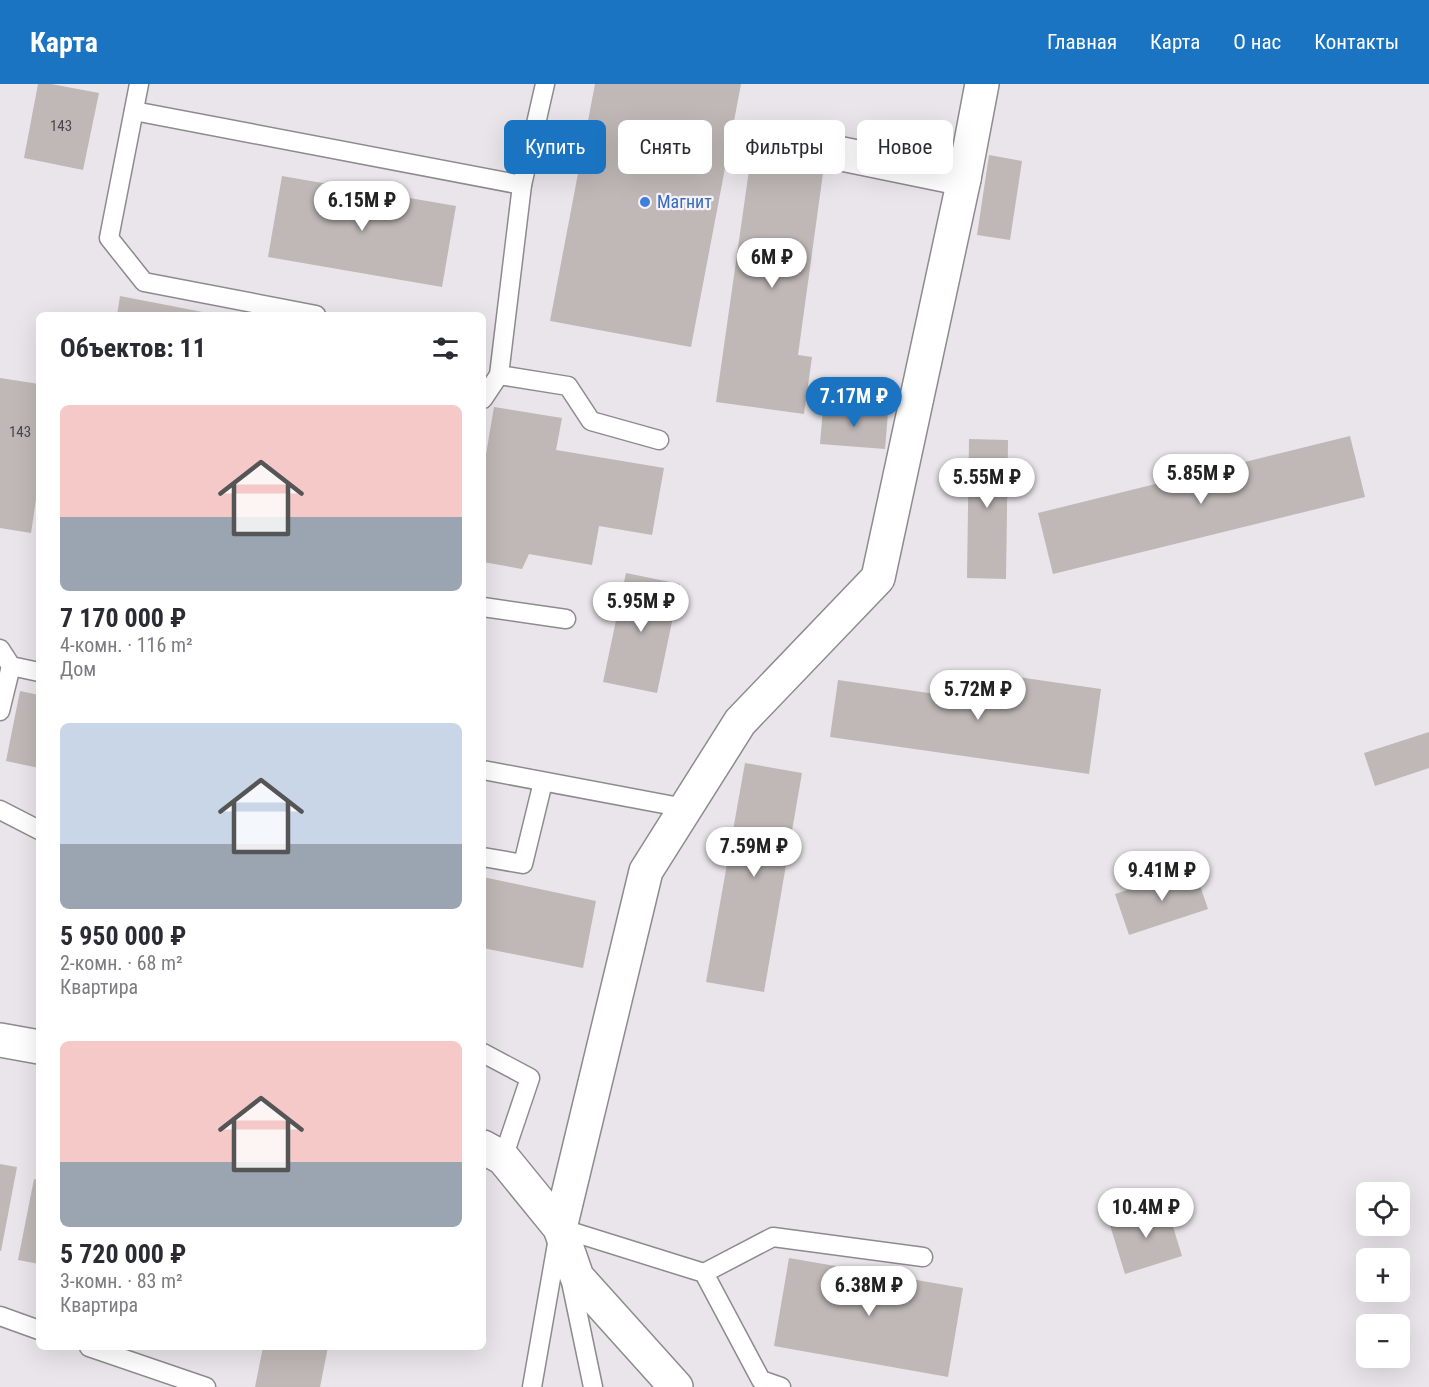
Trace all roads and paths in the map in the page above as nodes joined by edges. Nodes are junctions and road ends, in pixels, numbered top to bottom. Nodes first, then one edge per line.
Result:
1 (139, 84) edge
2 (545, 84) edge
3 (982, 84) edge
4 (134, 111) junction
5 (845, 155) edge
6 (964, 179) junction
7 (522, 185) junction
8 (300, 312) edge
9 (499, 375) junction
10 (486, 394) edge
11 (659, 440) dead end
12 (486, 607) edge
13 (566, 619) dead end
14 (0, 649) edge
15 (11, 666) junction
16 (36, 671) edge
17 (0, 711) edge
18 (486, 771) edge
19 (543, 782) dead end
20 (685, 808) junction
21 (0, 810) edge
22 (36, 828) edge
23 (486, 858) edge
24 (0, 1040) edge
25 (36, 1046) edge
26 (486, 1055) edge
27 (493, 1152) edge
28 (560, 1228) junction
29 (923, 1257) dead end
30 (704, 1273) junction
31 (0, 1316) edge
32 (36, 1329) edge
33 (98, 1350) edge
34 (206, 1387) edge
35 (532, 1387) edge
36 (593, 1387) edge
37 (676, 1387) edge
38 (782, 1387) edge

1 - 4 lane
2 - 7 lane
3 - 6 street
4 - 7 lane
4 - 8 lane
5 - 6 street
6 - 20 street
7 - 9 lane
9 - 10 lane
9 - 11 lane
12 - 13 lane
14 - 15 lane
15 - 16 lane
15 - 17 lane
18 - 20 lane
19 - 23 lane
20 - 28 street
21 - 22 lane
24 - 25 street
26 - 27 lane
27 - 28 street
28 - 30 lane
28 - 35 lane
28 - 36 lane
28 - 37 street
29 - 30 lane
30 - 38 lane
31 - 32 lane
33 - 34 lane

